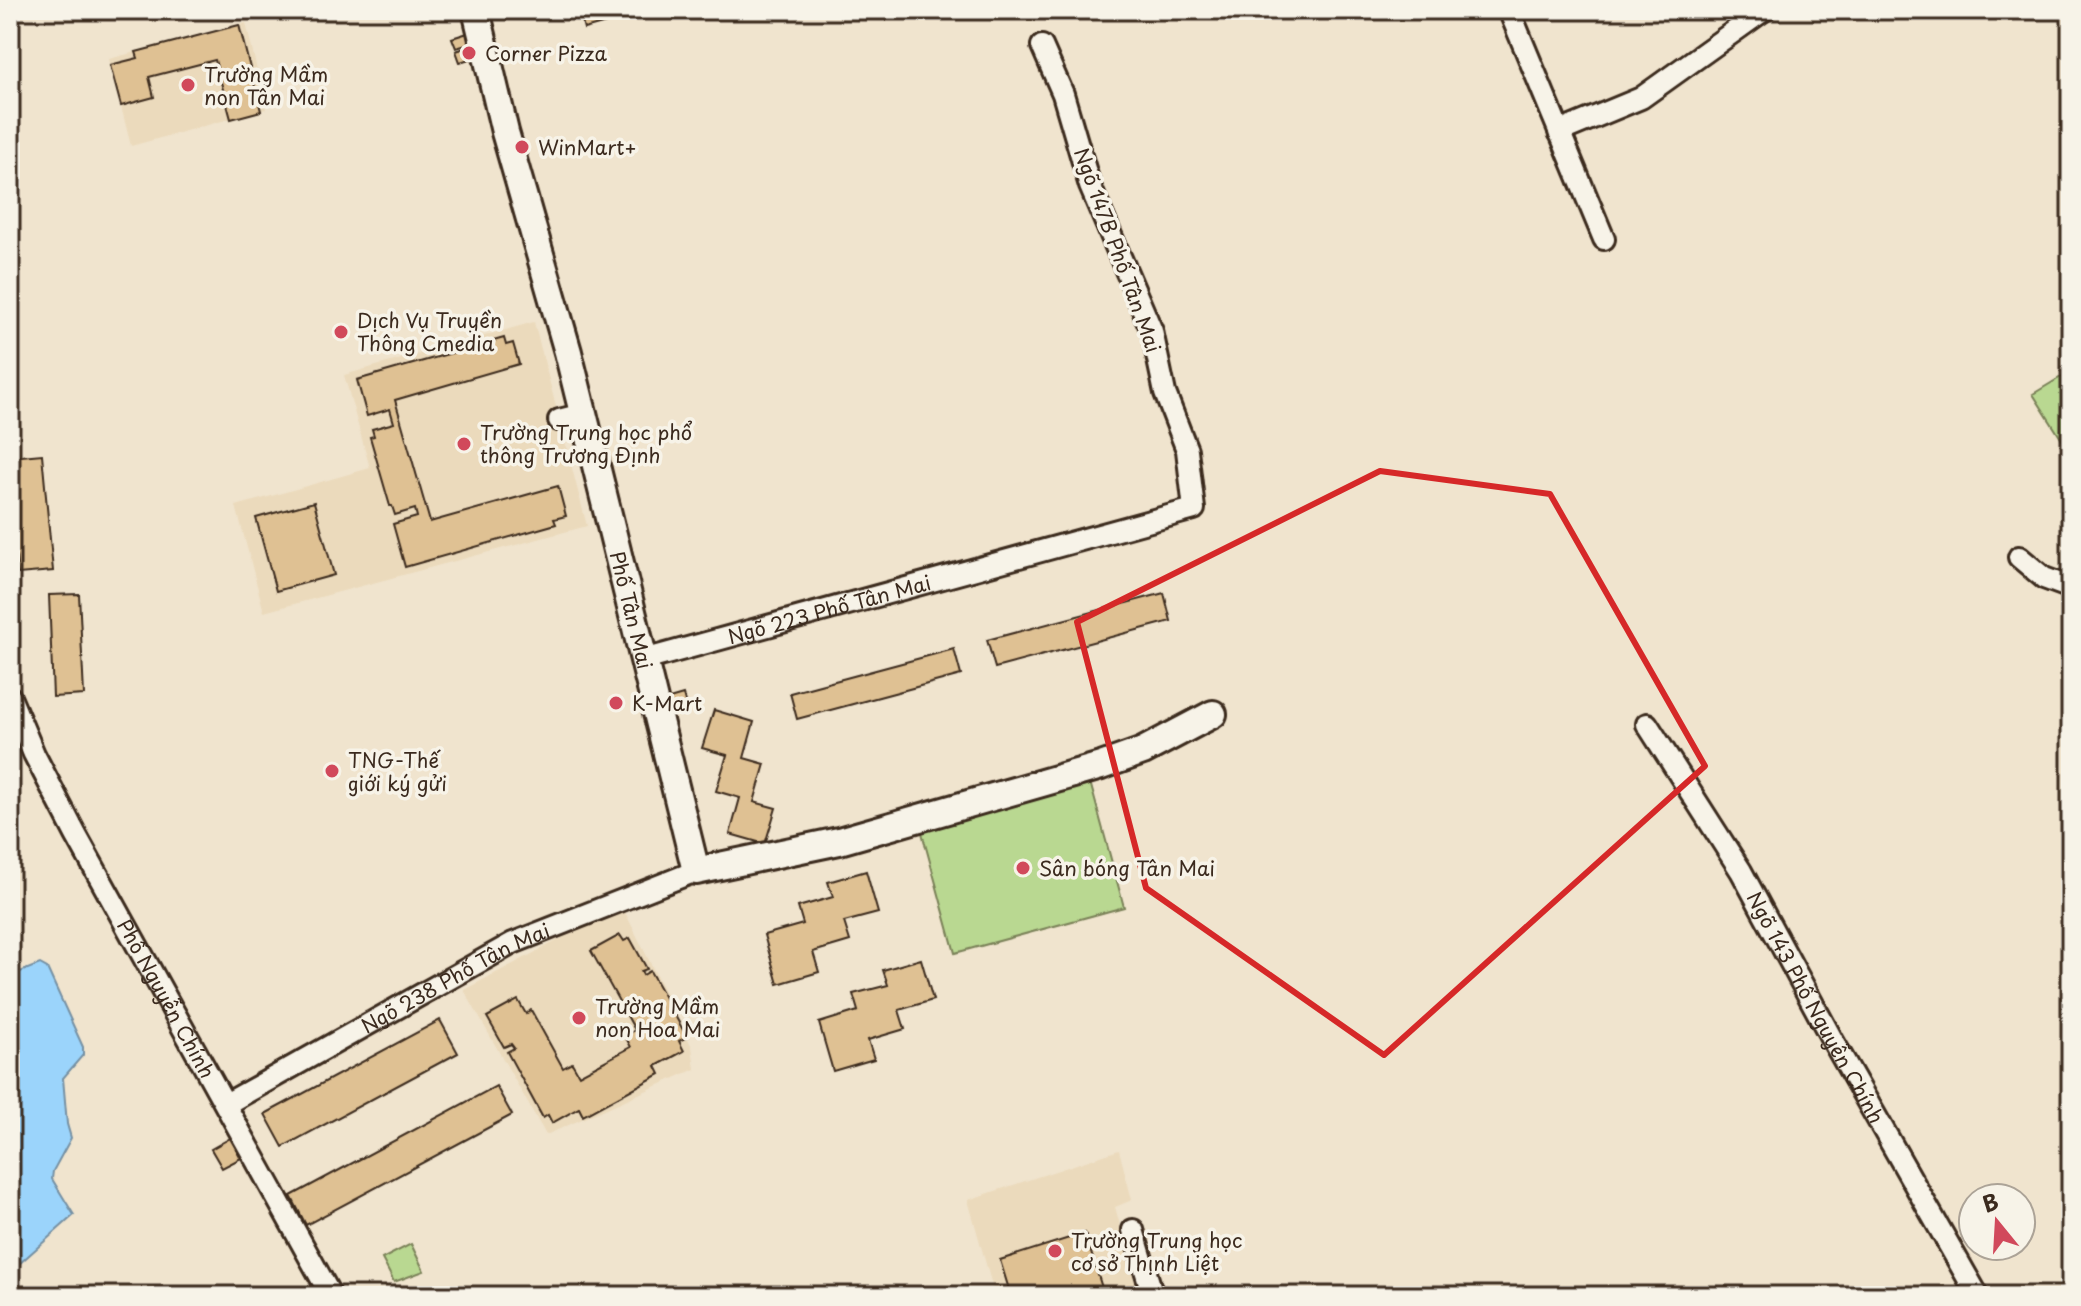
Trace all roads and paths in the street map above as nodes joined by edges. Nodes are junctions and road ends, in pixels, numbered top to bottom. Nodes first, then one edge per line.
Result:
1 (476, 10) edge
2 (1509, 10) edge
3 (1764, 10) edge
4 (1042, 46) dead end
5 (1559, 132) junction
6 (1604, 239) dead end
7 (2019, 557) dead end
8 (1015, 560) joint
9 (2071, 588) edge
10 (644, 660) junction
11 (10, 697) edge
12 (1213, 714) dead end
13 (1647, 724) dead end
14 (696, 871) junction
15 (226, 1104) junction
16 (1133, 1230) dead end
17 (331, 1296) edge
18 (1153, 1296) edge
19 (1978, 1296) edge

1 - 10 street, Phố Tân Mai
2 - 5 street
3 - 5 street
4 - 8 street, Ngõ 147B Phố Tân Mai
5 - 6 street
7 - 9 street
8 - 10 street, Ngõ 223 Phố Tân Mai
10 - 14 street, Phố Tân Mai
11 - 15 street, Phố Nguyễn Chính
12 - 14 street
13 - 19 street, Ngõ 143 Phố Nguyễn Chính
14 - 15 street, Ngõ 238 Phố Tân Mai
15 - 17 street, Phố Nguyễn Chính
16 - 18 street

